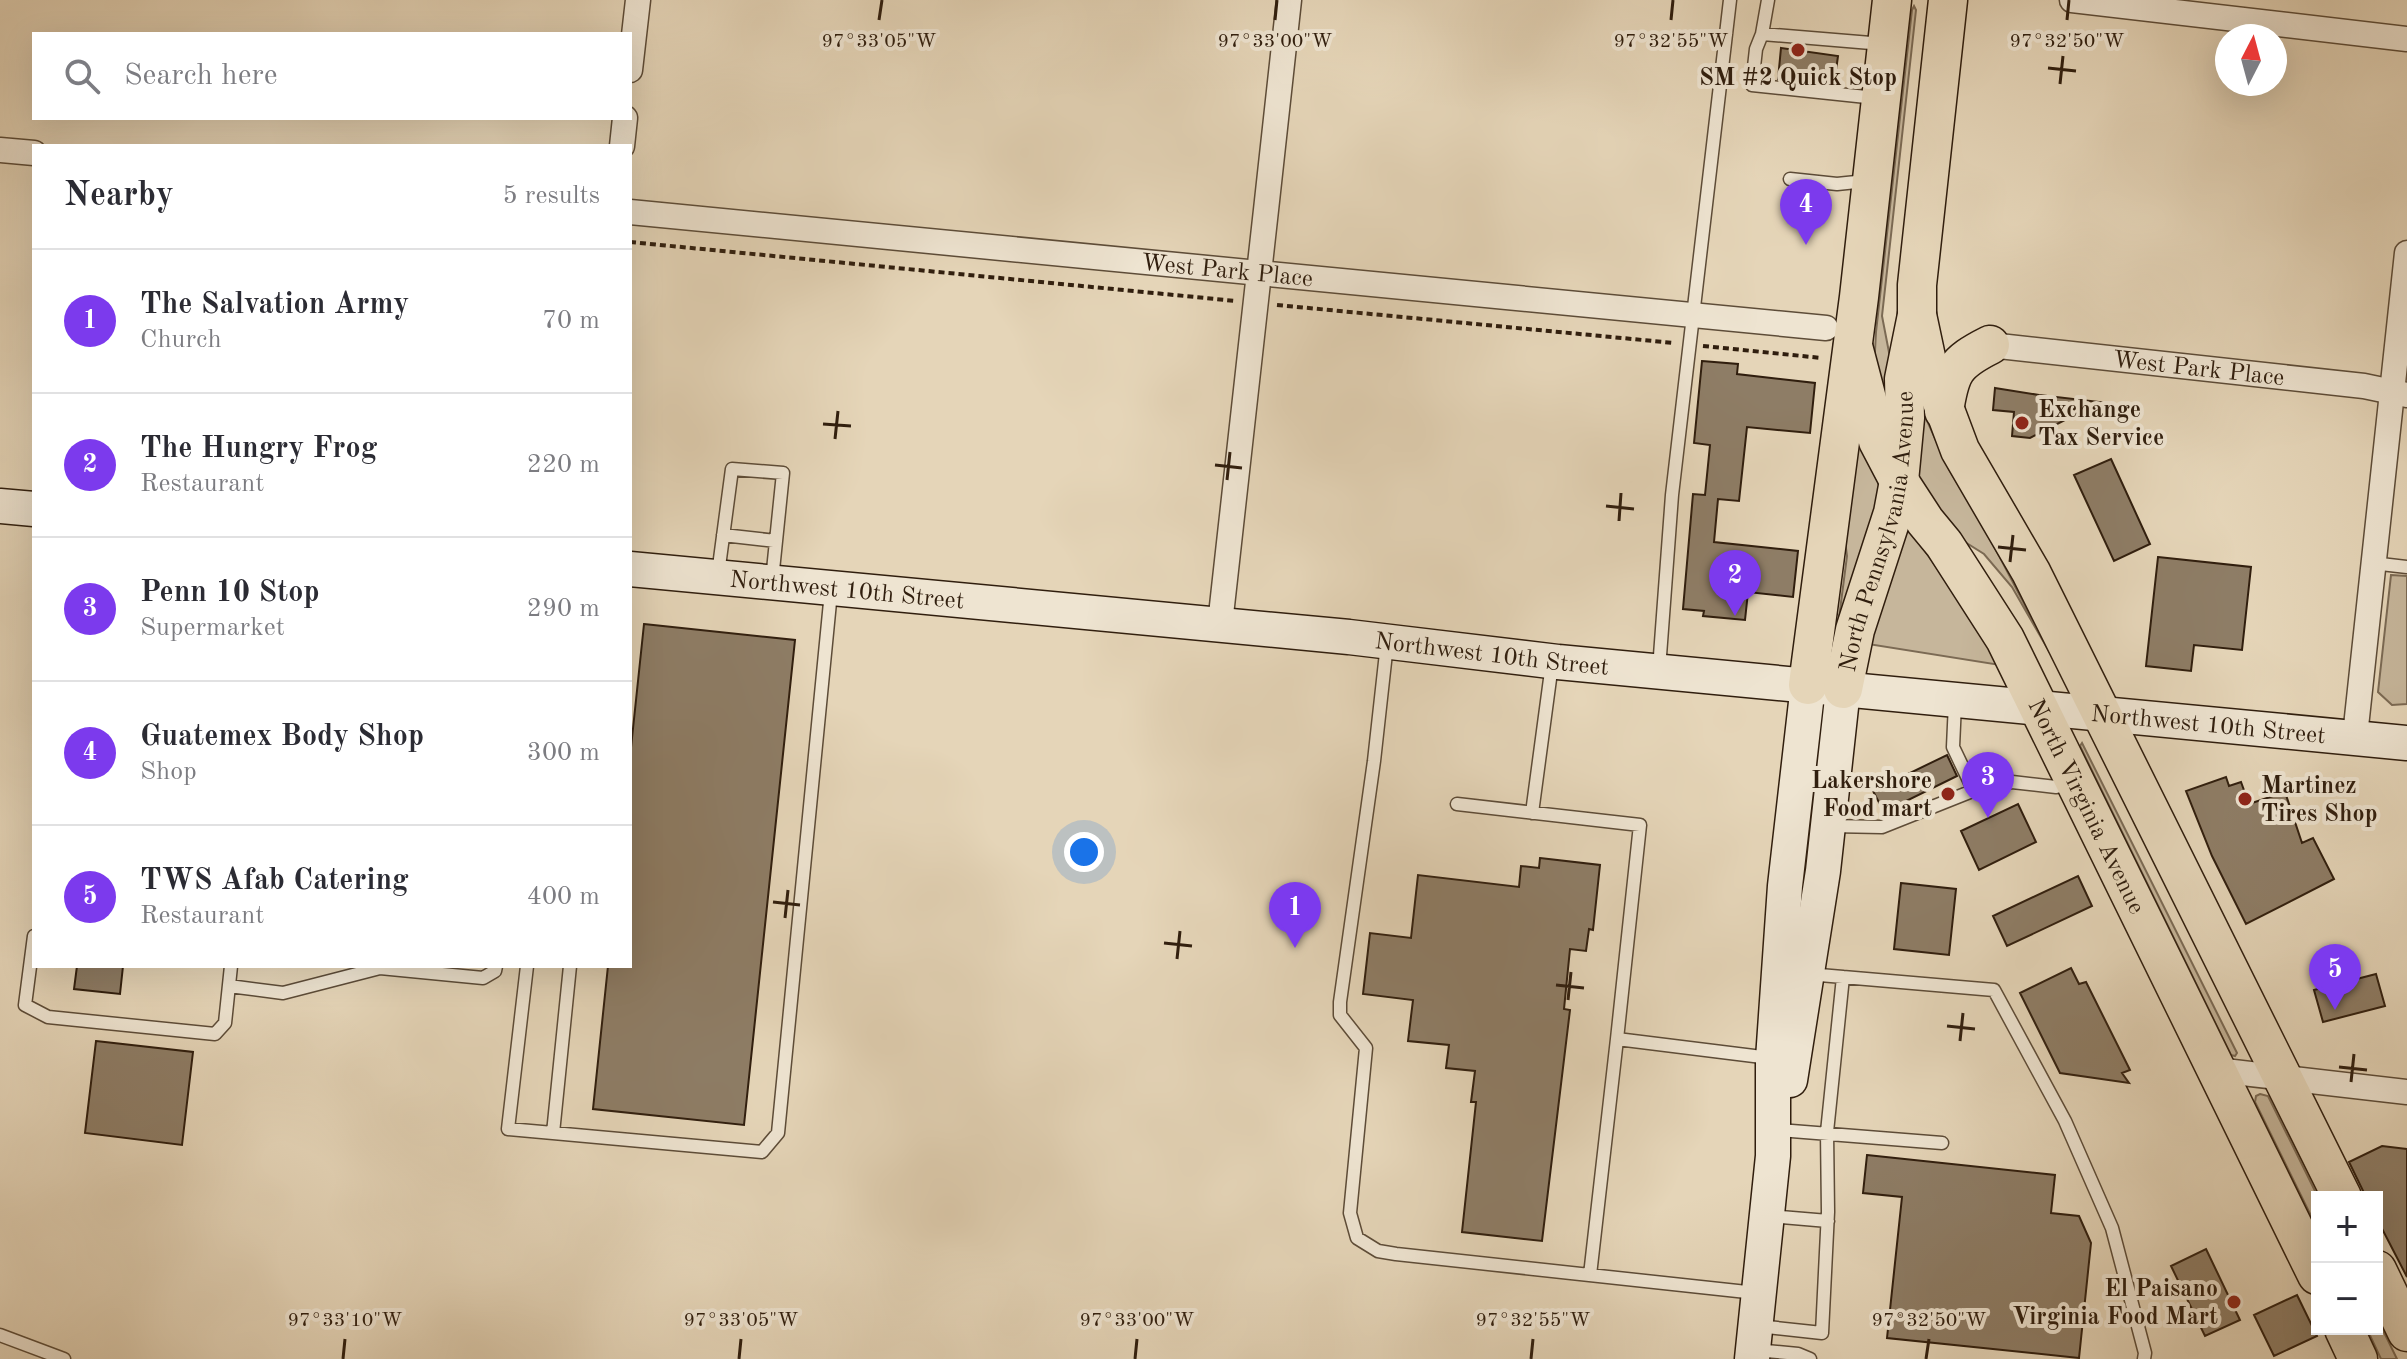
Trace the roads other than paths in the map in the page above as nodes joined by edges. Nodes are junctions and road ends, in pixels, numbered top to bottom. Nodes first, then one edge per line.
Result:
1 (638, 0) edge
2 (1289, 0) edge
3 (1730, 0) edge
4 (1768, 0) edge
5 (1892, 0) edge
6 (1948, 0) edge
7 (2072, 0) edge
8 (2116, 2) edge
9 (1762, 34) junction
10 (2407, 39) edge
11 (1887, 45) junction
12 (632, 52) edge
13 (1881, 98) junction
14 (625, 120) edge
15 (622, 144) edge
16 (0, 150) edge
17 (32, 153) edge
18 (1790, 179) dead end
19 (1872, 180) junction
20 (632, 212) edge
21 (2407, 253) edge
22 (1259, 273) junction
23 (1917, 315) junction
24 (1693, 316) junction
25 (1990, 345) junction
26 (1843, 350) junction
27 (2400, 393) edge
28 (1944, 411) junction
29 (1899, 481) junction
30 (0, 506) edge
31 (32, 509) edge
32 (723, 535) junction
33 (776, 541) junction
34 (2372, 563) junction
35 (2407, 567) edge
36 (632, 569) edge
37 (718, 578) junction
38 (771, 584) junction
39 (832, 589) junction
40 (1220, 624) junction
41 (1387, 641) junction
42 (1552, 661) junction
43 (1659, 671) junction
44 (1826, 687) junction
45 (1955, 699) junction
46 (2040, 707) junction
47 (2103, 714) junction
48 (2407, 731) edge
49 (2355, 736) junction
50 (2407, 743) edge
51 (2075, 780) junction
52 (1974, 791) junction
53 (1457, 804) dead end
54 (1532, 813) junction
55 (1828, 826) junction
56 (32, 951) edge
57 (231, 968) edge
58 (380, 968) edge
59 (380, 968) edge
60 (496, 968) edge
61 (527, 968) edge
62 (570, 968) edge
63 (1808, 974) junction
64 (1843, 977) junction
65 (229, 986) junction
66 (1617, 1039) junction
67 (1773, 1059) junction
68 (2216, 1070) junction
69 (2284, 1078) junction
70 (2407, 1092) edge
71 (1827, 1132) junction
72 (553, 1133) junction
73 (1776, 1143) junction
74 (1942, 1143) dead end
75 (2339, 1191) edge
76 (1767, 1216) junction
77 (1828, 1221) junction
78 (2311, 1263) edge
79 (1590, 1275) junction
80 (2383, 1282) edge
81 (1755, 1332) edge
82 (2407, 1332) edge
83 (0, 1335) edge
84 (2347, 1335) edge
85 (64, 1359) edge
86 (1810, 1359) edge
87 (2144, 1359) edge
88 (2358, 1359) edge

1 - 12 street
2 - 22 street
3 - 24 lane
4 - 9 lane
5 - 11 main road
6 - 23 main road, North Pennsylvania Avenue
7 - 8 street
8 - 10 street
9 - 11 lane
9 - 13 lane
11 - 13 main road
13 - 19 main road
14 - 15 street
16 - 17 street
18 - 19 lane
19 - 26 main road
20 - 22 street, West Park Place
21 - 27 street
22 - 24 street, West Park Place
22 - 40 street
23 - 25 main road
23 - 28 main road
23 - 29 main road, North Pennsylvania Avenue
24 - 26 street, West Park Place
24 - 43 lane
25 - 27 street, West Park Place
25 - 28 main road
26 - 29 main road, North Virginia Avenue
26 - 44 main road, North Pennsylvania Avenue
27 - 34 street
28 - 47 main road
29 - 44 main road, North Pennsylvania Avenue
29 - 46 main road, North Virginia Avenue
30 - 31 main road
32 - 33 lane
32 - 33 lane
32 - 37 lane
33 - 38 lane
34 - 35 lane
34 - 49 street
36 - 37 main road, Northwest 10th Street
37 - 38 main road, Northwest 10th Street
38 - 39 main road, Northwest 10th Street
39 - 40 main road, Northwest 10th Street
39 - 72 lane
40 - 41 main road, Northwest 10th Street
41 - 42 main road, Northwest 10th Street
41 - 79 lane
42 - 43 main road, Northwest 10th Street
42 - 54 lane
43 - 44 main road, Northwest 10th Street
44 - 45 main road, Northwest 10th Street
44 - 55 main road, North Pennsylvania Avenue
44 - 67 main road, North Pennsylvania Avenue
45 - 46 main road, Northwest 10th Street
45 - 52 lane
46 - 47 main road, Northwest 10th Street
46 - 51 main road, North Virginia Avenue
47 - 49 main road, Northwest 10th Street
47 - 69 main road
48 - 49 main road, Northwest 10th Street
49 - 50 main road, Northwest 10th Street
51 - 52 lane
51 - 68 main road, North Virginia Avenue
52 - 55 lane
53 - 54 lane
54 - 66 lane
55 - 63 main road, North Pennsylvania Avenue
56 - 65 lane
57 - 65 lane
58 - 65 lane
59 - 60 lane
61 - 72 lane
62 - 72 lane
63 - 64 lane
63 - 73 main road, North Pennsylvania Avenue
64 - 71 lane
64 - 87 lane
66 - 67 lane
66 - 79 lane
67 - 73 main road, North Pennsylvania Avenue
68 - 69 street
68 - 78 main road, North Virginia Avenue
69 - 70 street
69 - 75 main road
71 - 73 lane
71 - 74 lane
71 - 77 lane
73 - 76 main road, North Pennsylvania Avenue
76 - 77 lane
76 - 81 main road, North Pennsylvania Avenue
77 - 81 lane
79 - 81 lane
80 - 82 main road
81 - 86 lane
83 - 85 lane
84 - 88 main road

